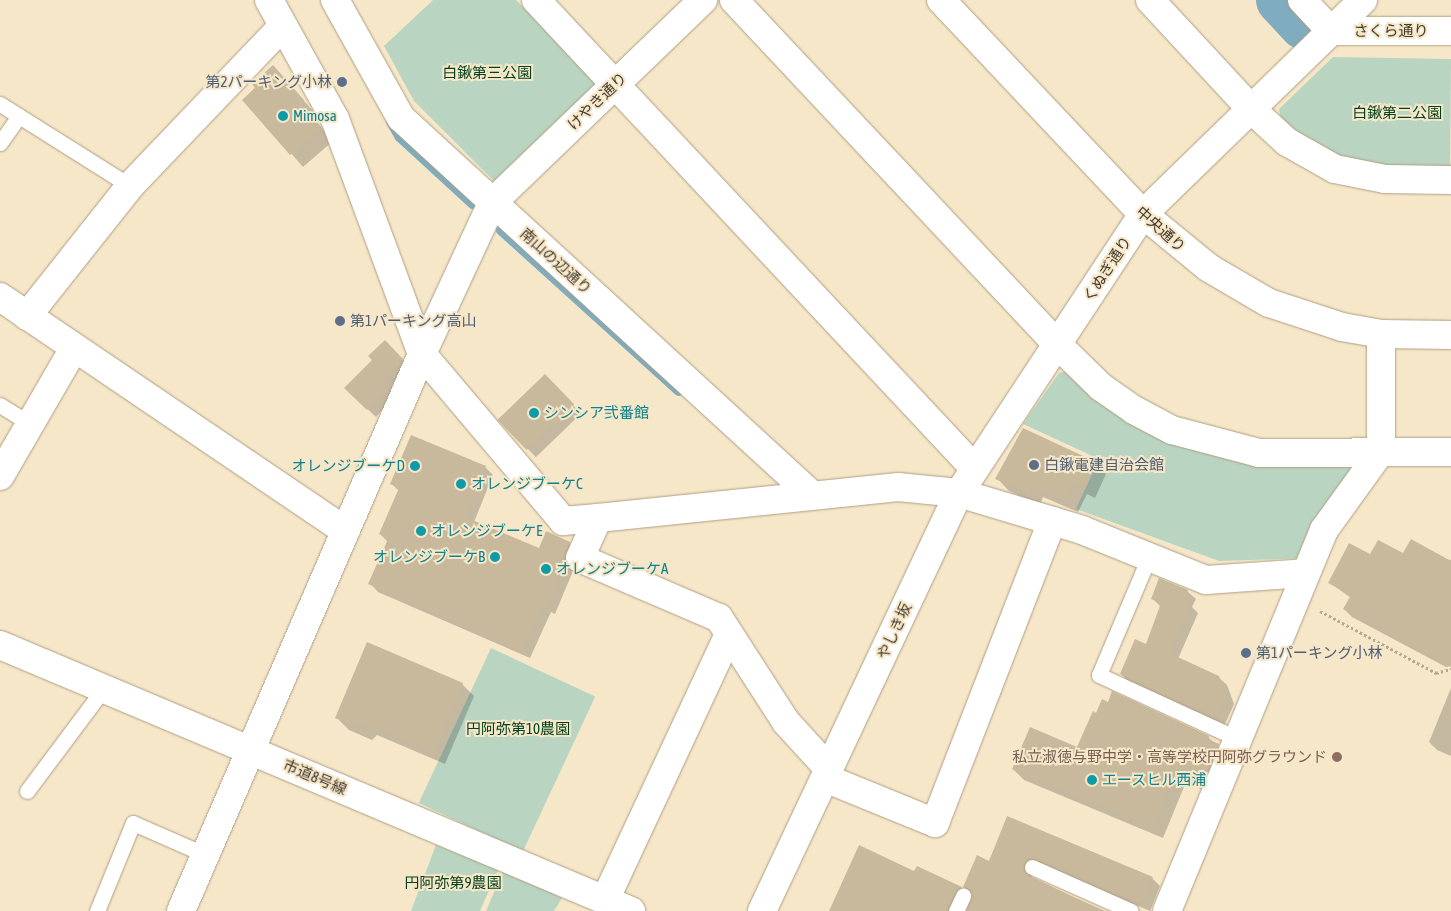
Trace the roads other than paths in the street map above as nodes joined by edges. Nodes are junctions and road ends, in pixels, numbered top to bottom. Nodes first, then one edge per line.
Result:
1 (269, 0) edge
2 (335, 0) edge
3 (536, 0) edge
4 (703, 0) edge
5 (734, 0) edge
6 (941, 0) edge
7 (1150, 0) edge
8 (1302, 0) edge
9 (1363, 0) edge
10 (283, 26) junction
11 (1331, 31) junction
12 (1451, 31) edge
13 (615, 84) junction
14 (0, 104) edge
15 (1251, 109) junction
16 (19, 116) junction
17 (0, 143) edge
18 (1451, 180) edge
19 (130, 186) junction
20 (492, 203) junction
21 (1143, 214) junction
22 (0, 297) edge
23 (27, 316) junction
24 (1382, 334) junction
25 (1451, 335) edge
26 (1058, 345) junction
27 (74, 350) junction
28 (422, 354) junction
29 (0, 405) edge
30 (30, 424) junction
31 (1381, 451) junction
32 (1451, 452) edge
33 (975, 469) junction
34 (0, 476) edge
35 (959, 493) junction
36 (812, 495) junction
37 (598, 518) junction
38 (1052, 521) junction
39 (346, 531) junction
40 (1149, 557) junction
41 (1306, 574) junction
42 (729, 634) junction
43 (0, 645) edge
44 (104, 688) junction
45 (1238, 739) junction
46 (249, 749) junction
47 (827, 774) junction
48 (27, 791) dead end
49 (204, 854) junction
50 (1032, 867) dead end
51 (963, 896) dead end
52 (605, 900) junction
53 (96, 911) edge
54 (181, 911) edge
55 (630, 911) edge
56 (762, 911) edge
57 (956, 911) edge
58 (1131, 911) edge
59 (1167, 911) edge

1 - 10 street
2 - 20 street, 南山の辺通り
3 - 13 street
4 - 13 street, けやき通り
5 - 26 street
6 - 21 street, 中央通り
7 - 15 street
8 - 11 street
9 - 11 street, くぬぎ通り
10 - 19 street
10 - 28 street
11 - 12 street, さくら通り
11 - 15 street, くぬぎ通り
13 - 20 street, けやき通り
13 - 33 street
14 - 16 lane
15 - 18 street
15 - 21 street, くぬぎ通り
16 - 17 lane
16 - 19 lane
19 - 23 street
20 - 28 street
20 - 36 street, 南山の辺通り
21 - 24 street, 中央通り
21 - 26 street, くぬぎ通り
22 - 23 street
23 - 27 street
24 - 25 street, 中央通り
24 - 31 street
26 - 31 street
26 - 33 street, くぬぎ通り
27 - 30 street
27 - 39 street
28 - 37 street
28 - 39 street
29 - 30 lane
30 - 34 street
31 - 32 street
31 - 41 street
33 - 35 street, くぬぎ通り
35 - 36 street
35 - 38 street
35 - 47 street, やしき坂
36 - 37 street
37 - 42 street
38 - 40 street
38 - 47 street
39 - 46 street
40 - 41 street
40 - 45 lane
41 - 45 street
42 - 47 street
42 - 52 street
43 - 44 street, 市道8号線
44 - 46 street, 市道8号線
44 - 48 lane
45 - 59 street
46 - 49 street
46 - 52 street, 市道8号線
47 - 56 street, やしき坂
49 - 53 lane
49 - 54 street
50 - 58 lane
51 - 57 lane
52 - 55 street, 市道8号線

